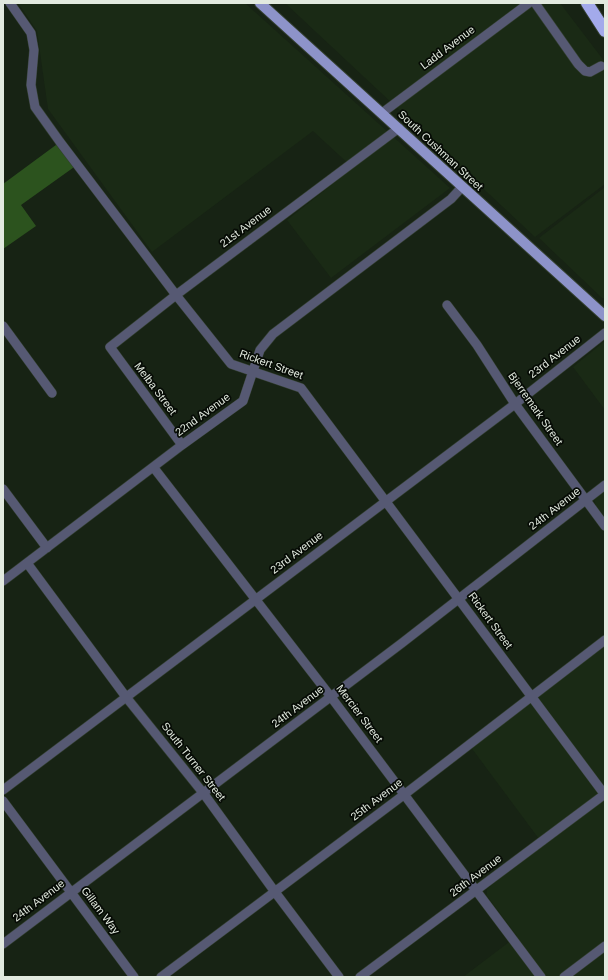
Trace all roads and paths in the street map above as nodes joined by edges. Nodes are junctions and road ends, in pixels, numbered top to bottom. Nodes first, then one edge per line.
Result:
1 (10, 3) edge
2 (260, 3) edge
3 (529, 3) edge
4 (535, 3) edge
5 (587, 3) edge
6 (590, 3) edge
7 (3, 8) edge
8 (605, 22) edge
9 (605, 31) edge
10 (602, 66) dead end
11 (382, 113) junction
12 (399, 128) junction
13 (462, 187) junction
14 (176, 295) junction
15 (447, 305) dead end
16 (605, 316) edge
17 (3, 326) edge
18 (605, 333) edge
19 (110, 347) joint
20 (252, 372) junction
21 (52, 393) dead end
22 (515, 404) junction
23 (182, 445) junction
24 (154, 468) junction
25 (605, 485) edge
26 (3, 490) edge
27 (585, 500) junction
28 (385, 501) junction
29 (605, 526) edge
30 (47, 548) junction
31 (27, 563) junction
32 (3, 581) edge
33 (256, 599) junction
34 (459, 600) junction
35 (605, 640) edge
36 (531, 695) junction
37 (126, 697) junction
38 (331, 697) junction
39 (3, 790) edge
40 (204, 794) junction
41 (405, 794) junction
42 (605, 794) edge
43 (3, 801) edge
44 (477, 890) junction
45 (71, 892) junction
46 (275, 892) junction
47 (3, 944) edge
48 (605, 946) edge
49 (134, 977) edge
50 (161, 977) edge
51 (339, 977) edge
52 (360, 977) edge
53 (541, 977) edge
54 (564, 977) edge

1 - 7 street
1 - 14 street, Rickert Street
2 - 11 main road, South Cushman Street
3 - 11 street, Ladd Avenue
4 - 10 street
5 - 9 highway
6 - 8 highway
11 - 12 main road, South Cushman Street
12 - 13 main road, South Cushman Street
12 - 14 street, 21st Avenue
13 - 16 main road, South Cushman Street
13 - 20 street, 22nd Avenue
14 - 19 street, 21st Avenue
14 - 20 street, Rickert Street
15 - 22 street, Bjerremark Street
17 - 21 street
18 - 22 street, 23rd Avenue
19 - 23 street, Melba Street
20 - 23 street, 22nd Avenue
20 - 28 street, Rickert Street
22 - 27 street, Bjerremark Street
22 - 28 street, 23rd Avenue
23 - 24 street, 22nd Avenue
24 - 30 street, 22nd Avenue
24 - 33 street, Mercier Street
25 - 27 street, 24th Avenue
26 - 30 street
27 - 29 street, Bjerremark Street
27 - 34 street, 24th Avenue
28 - 33 street, 23rd Avenue
28 - 34 street, Rickert Street
30 - 31 street, 22nd Avenue
31 - 32 street, 22nd Avenue
31 - 37 street, South Turner Street
33 - 37 street, 23rd Avenue
33 - 38 street, Mercier Street
34 - 36 street, Rickert Street
34 - 38 street, 24th Avenue
35 - 36 street, 25th Avenue
36 - 41 street, 25th Avenue
36 - 42 street, Rickert Street
37 - 39 street, 23rd Avenue
37 - 40 street, South Turner Street
38 - 40 street, 24th Avenue
38 - 41 street, Mercier Street
40 - 45 street, 24th Avenue
40 - 46 street, South Turner Street
41 - 44 street, Mercier Street
41 - 46 street, 25th Avenue
42 - 44 street, 26th Avenue
43 - 45 street, Gillam Way
44 - 52 street, 26th Avenue
44 - 53 street, Mercier Street
45 - 47 street, 24th Avenue
45 - 49 street, Gillam Way
46 - 50 street, 25th Avenue
46 - 51 street, South Turner Street
48 - 54 street

